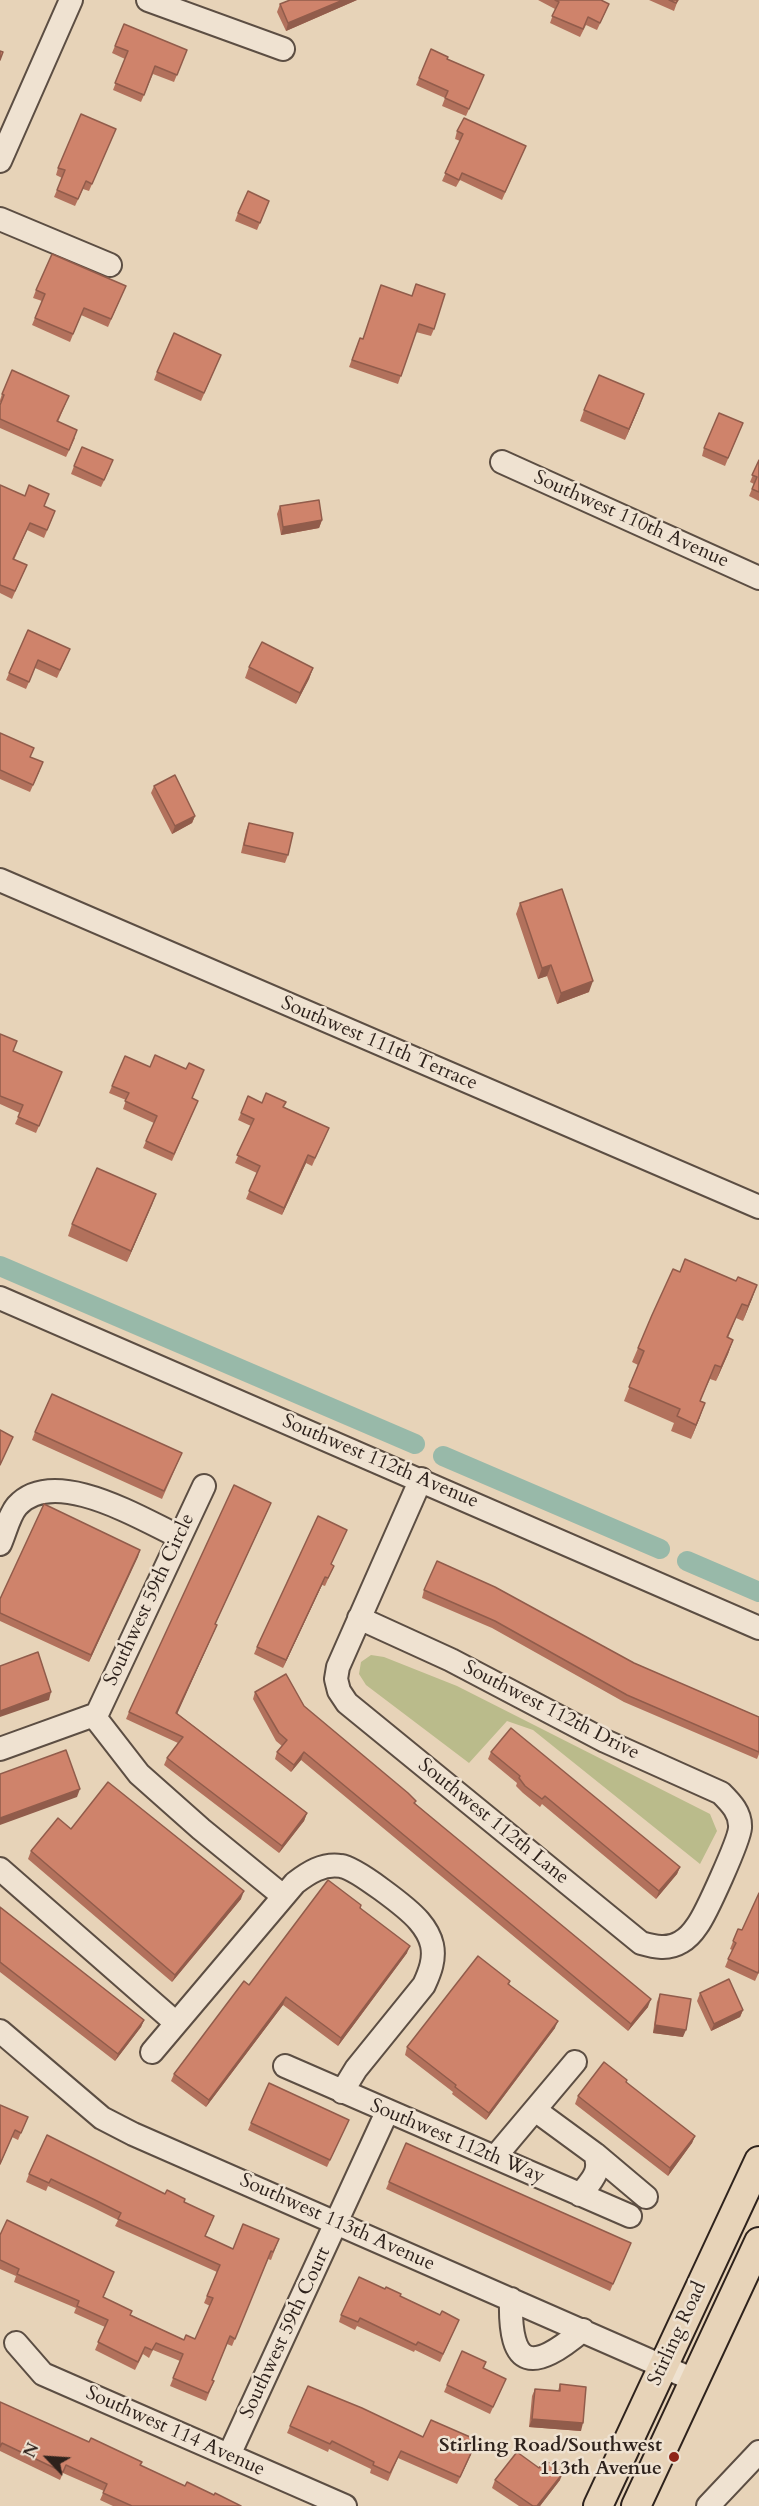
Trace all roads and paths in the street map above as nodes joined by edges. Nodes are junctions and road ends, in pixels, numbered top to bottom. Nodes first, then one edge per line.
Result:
1 (71, 0) edge
2 (148, 0) edge
3 (283, 49) dead end
4 (0, 162) edge
5 (0, 219) edge
6 (110, 265) dead end
7 (508, 462) dead end
8 (759, 578) edge
9 (0, 880) edge
10 (759, 1207) edge
11 (0, 1298) edge
12 (421, 1479) junction
13 (204, 1486) dead end
14 (180, 1537) junction
15 (0, 1544) edge
16 (359, 1618) junction
17 (759, 1628) edge
18 (95, 1715) junction
19 (0, 1749) edge
20 (0, 1869) edge
21 (283, 1896) junction
22 (664, 1947) joint
23 (176, 2023) junction
24 (0, 2031) edge
25 (152, 2052) dead end
26 (575, 2062) dead end
27 (285, 2066) dead end
28 (342, 2092) junction
29 (535, 2110) junction
30 (387, 2112) junction
31 (595, 2154) junction
32 (495, 2157) junction
33 (759, 2161) edge
34 (580, 2195) junction
35 (645, 2196) dead end
36 (630, 2216) dead end
37 (337, 2224) junction
38 (759, 2242) edge
39 (512, 2299) junction
40 (583, 2330) junction
41 (16, 2343) dead end
42 (663, 2366) junction
43 (694, 2380) junction
44 (759, 2452) edge
45 (229, 2455) junction
46 (345, 2506) edge
47 (598, 2506) edge
48 (636, 2506) edge
49 (708, 2506) edge

1 - 4 street
2 - 3 street
5 - 6 street
7 - 8 street, Southwest 110th Avenue
9 - 10 street, Southwest 111th Terrace
11 - 12 street, Southwest 112th Avenue
12 - 16 street
12 - 17 street, Southwest 112th Avenue
13 - 14 street, Southwest 59th Circle
14 - 15 street
14 - 18 street, Southwest 59th Circle
16 - 22 street, Southwest 112th Lane
16 - 22 street, Southwest 112th Drive
18 - 19 street
18 - 21 street
20 - 23 street
21 - 23 street
21 - 28 street
23 - 25 street
24 - 37 street, Southwest 113th Avenue
26 - 29 street
27 - 28 street, Southwest 112th Way
28 - 30 street, Southwest 112th Way
29 - 31 street
29 - 32 street
30 - 32 street, Southwest 112th Way
30 - 37 street, Southwest 59th Court
31 - 34 street
31 - 35 street
32 - 34 street, Southwest 112th Way
33 - 42 main road, Stirling Road
34 - 36 street, Southwest 112th Way
37 - 39 street, Southwest 113th Avenue
37 - 45 street, Southwest 59th Court
38 - 43 main road, Stirling Road
39 - 40 street, Southwest 113th Avenue
39 - 40 street
40 - 42 street, Southwest 113th Avenue
41 - 45 street, Southwest 114 Avenue
42 - 43 street, Southwest 113th Avenue
42 - 47 main road, Stirling Road
43 - 48 main road, Stirling Road
44 - 49 street
45 - 46 street, Southwest 114 Avenue

